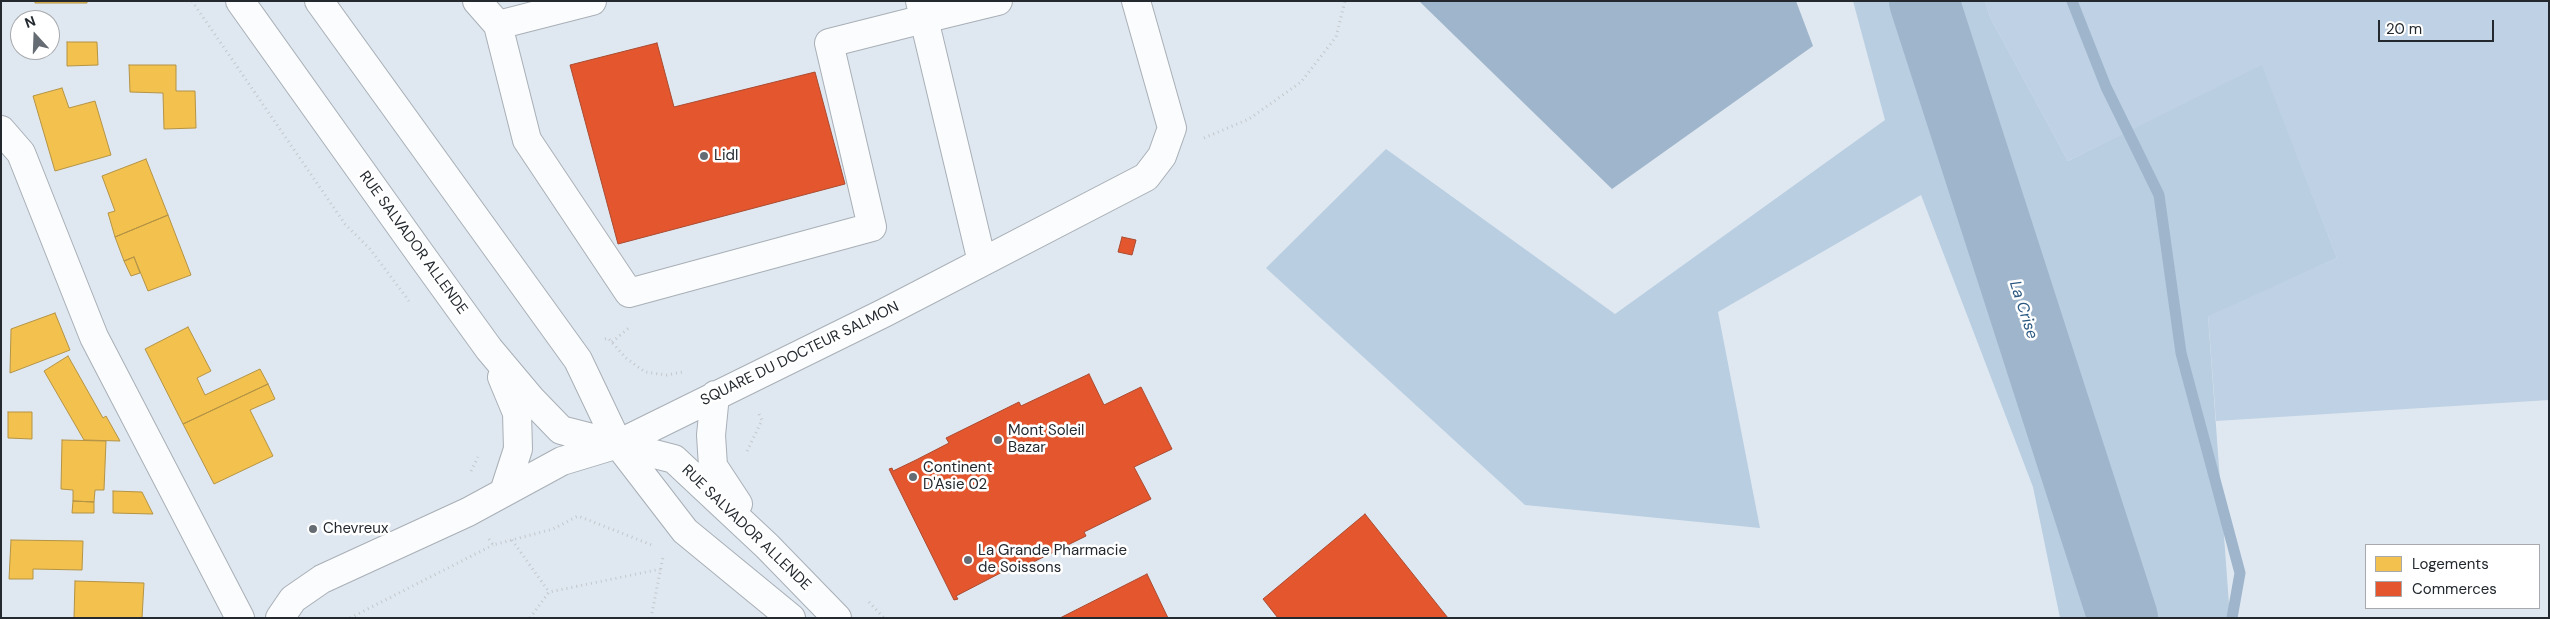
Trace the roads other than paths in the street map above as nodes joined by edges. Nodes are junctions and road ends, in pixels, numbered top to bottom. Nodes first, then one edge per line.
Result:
1 (240, 1) edge
2 (319, 1) edge
3 (477, 1) edge
4 (592, 1) edge
5 (998, 1) edge
6 (1136, 1) edge
7 (922, 10) edge
8 (498, 25) junction
9 (1, 130) edge
10 (982, 262) junction
11 (489, 348) junction
12 (715, 395) junction
13 (618, 444) junction
14 (504, 492) junction
15 (767, 546) junction
16 (240, 618) edge
17 (280, 618) edge
18 (791, 618) edge
19 (837, 618) edge

1 - 11 street, RUE SALVADOR ALLENDE
2 - 13 street
3 - 8 street
4 - 8 street
5 - 7 street
6 - 10 street, SQUARE DU DOCTEUR SALMON
7 - 8 street
7 - 10 street
9 - 16 street
10 - 12 street, SQUARE DU DOCTEUR SALMON
11 - 13 street, RUE SALVADOR ALLENDE
11 - 14 street
12 - 13 street, SQUARE DU DOCTEUR SALMON
12 - 15 street
13 - 14 street, SQUARE DU DOCTEUR SALMON
13 - 15 street, RUE SALVADOR ALLENDE
13 - 18 street
14 - 17 street, SQUARE DU DOCTEUR SALMON
15 - 19 street, RUE SALVADOR ALLENDE

